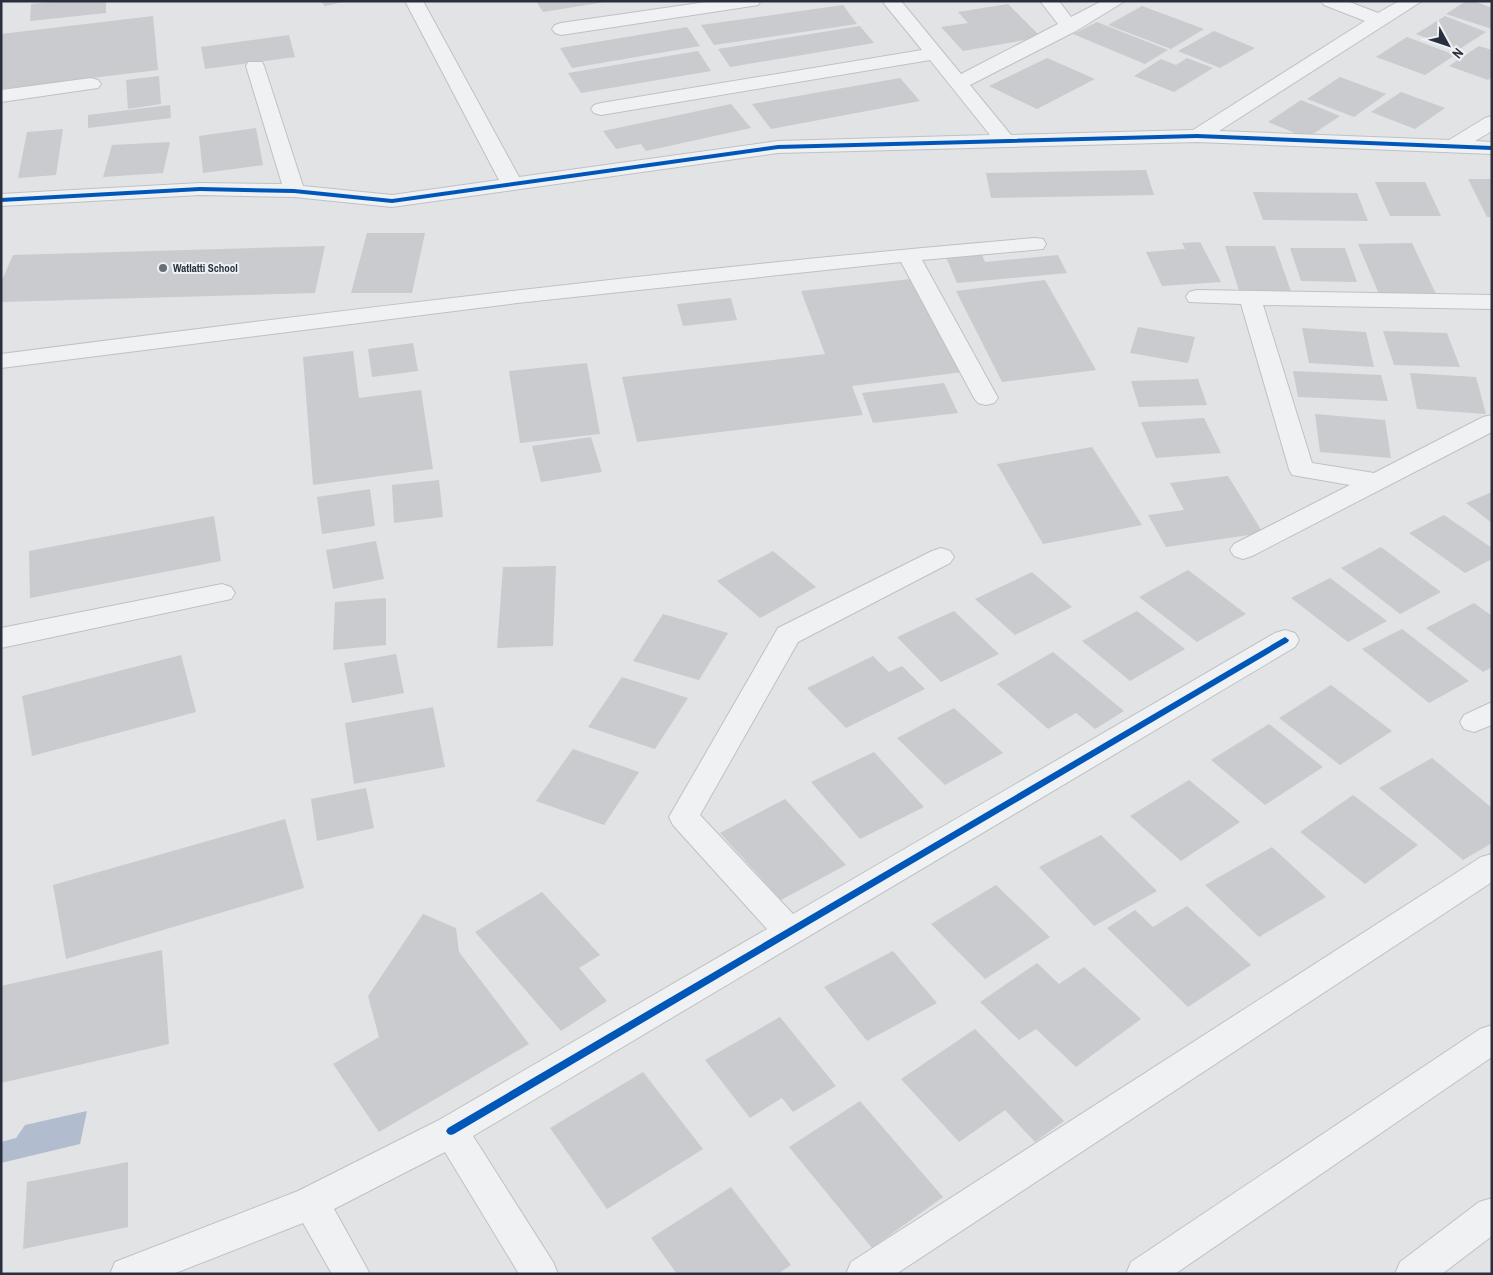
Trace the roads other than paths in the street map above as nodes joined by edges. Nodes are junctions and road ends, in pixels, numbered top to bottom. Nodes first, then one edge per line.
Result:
1 (414, 1) edge
2 (752, 1) edge
3 (891, 1) edge
4 (1049, 1) edge
5 (1116, 1) edge
6 (1330, 1) edge
7 (1413, 1) edge
8 (1379, 20) junction
9 (1070, 27) junction
10 (561, 29) dead end
11 (934, 54) junction
12 (256, 66) dead end
13 (91, 84) dead end
14 (957, 84) junction
15 (1, 96) edge
16 (601, 109) dead end
17 (1492, 122) edge
18 (1197, 136) junction
19 (1006, 142) junction
20 (1454, 146) junction
21 (1492, 148) edge
22 (512, 184) junction
23 (294, 191) junction
24 (1, 200) edge
25 (1035, 244) dead end
26 (908, 254) junction
27 (1197, 297) dead end
28 (1250, 298) junction
29 (1492, 302) edge
30 (1, 361) edge
31 (986, 398) dead end
32 (1492, 422) edge
33 (1378, 481) junction
34 (1243, 550) dead end
35 (941, 557) dead end
36 (222, 593) dead end
37 (1, 638) edge
38 (1286, 640) dead end
39 (1492, 866) edge
40 (790, 932) junction
41 (1492, 1038) edge
42 (451, 1131) junction
43 (311, 1203) junction
44 (1492, 1214) edge
45 (128, 1274) edge
46 (352, 1274) edge
47 (540, 1274) edge
48 (864, 1274) edge
49 (1144, 1274) edge
50 (1413, 1274) edge

1 - 22 street
2 - 10 street
3 - 11 street
4 - 9 street
5 - 9 street
6 - 8 street
7 - 8 street
8 - 18 street
9 - 14 street
11 - 14 street
11 - 16 street
12 - 23 street
13 - 15 street
14 - 19 street
17 - 20 street
18 - 19 street
18 - 20 street
19 - 22 street
20 - 21 street
22 - 23 street
23 - 24 street
25 - 26 street
26 - 30 street
26 - 31 street
27 - 28 street
28 - 29 street
28 - 33 street
32 - 33 street
33 - 34 street
35 - 40 street
36 - 37 street
38 - 40 street
39 - 48 street
40 - 42 street
41 - 49 street
42 - 43 street
42 - 47 street
43 - 45 street
43 - 46 street
44 - 50 street

